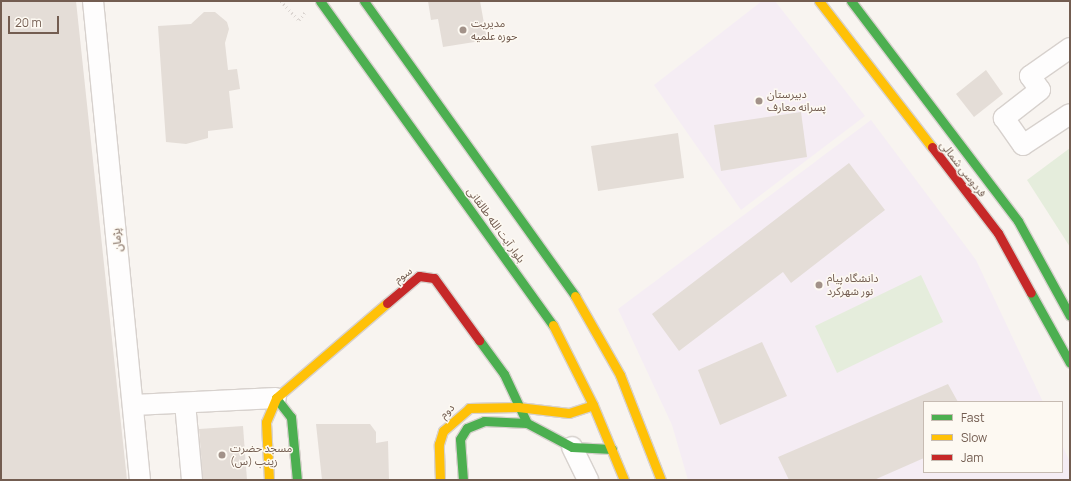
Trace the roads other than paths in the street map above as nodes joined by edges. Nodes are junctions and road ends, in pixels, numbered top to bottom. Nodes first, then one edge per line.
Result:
1 (92, 1) edge
2 (320, 1) edge
3 (364, 1) edge
4 (819, 1) edge
5 (851, 1) edge
6 (1070, 48) edge
7 (1070, 114) edge
8 (1070, 316) edge
9 (1070, 363) edge
10 (276, 398) junction
11 (185, 403) junction
12 (134, 405) junction
13 (593, 405) junction
14 (518, 407) junction
15 (527, 423) junction
16 (443, 431) junction
17 (460, 439) junction
18 (572, 447) junction
19 (612, 448) junction
20 (140, 480) edge
21 (192, 480) edge
22 (269, 480) edge
23 (297, 480) edge
24 (440, 480) edge
25 (462, 480) edge
26 (588, 480) edge
27 (624, 480) edge
28 (661, 480) edge

1 - 12 street, پژمان
2 - 13 main road, بلوار آیت الله طالقانی
3 - 28 main road, بلوار آیت الله طالقانی
4 - 9 main road, فردوسی شمالی
5 - 8 main road, فردوسی شمالی
6 - 7 street
10 - 11 street
10 - 14 main road, سوم
10 - 22 main road, سوم
10 - 23 main road
11 - 12 street
11 - 21 street
12 - 20 street, پژمان
13 - 14 main road, دوم
13 - 19 main road, بلوار آیت الله طالقانی
14 - 15 main road, سوم
14 - 16 main road, دوم
15 - 17 main road
15 - 18 main road
16 - 17 main road
16 - 24 main road, دوم
17 - 25 main road
18 - 19 main road
18 - 26 street
19 - 27 main road, بلوار آیت الله طالقانی

